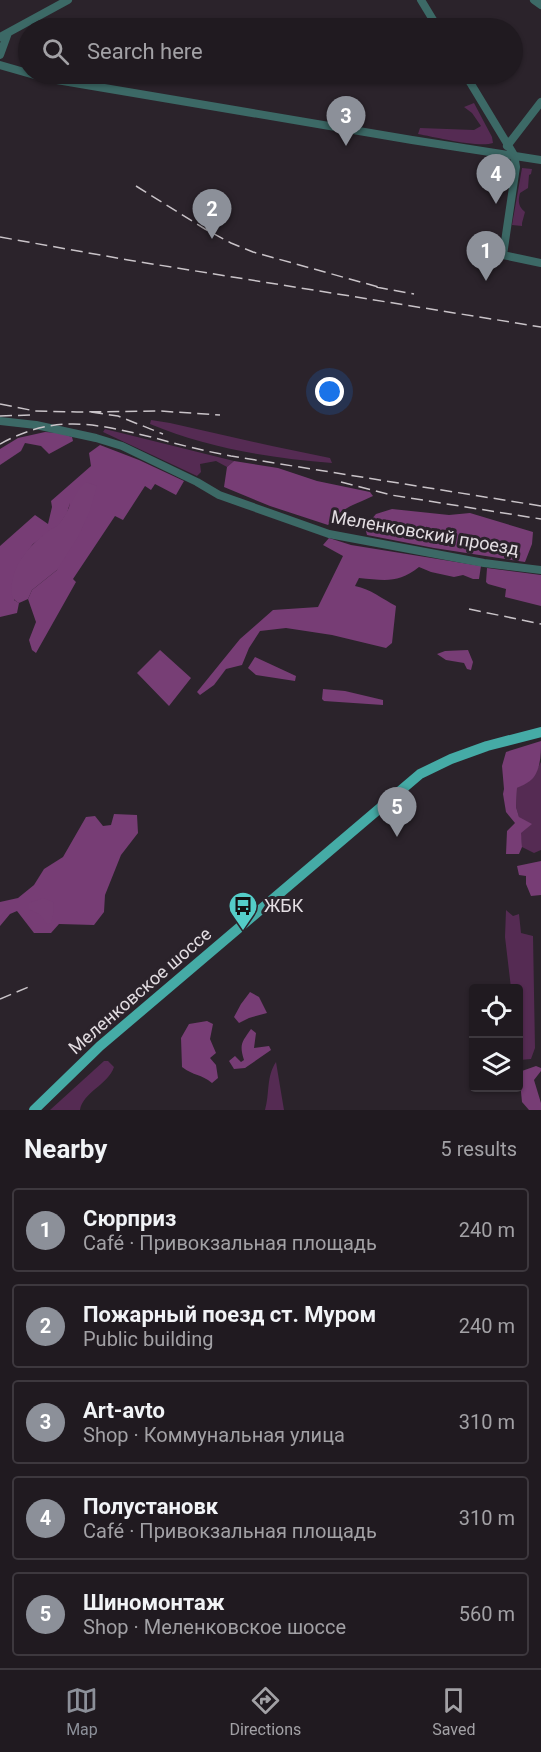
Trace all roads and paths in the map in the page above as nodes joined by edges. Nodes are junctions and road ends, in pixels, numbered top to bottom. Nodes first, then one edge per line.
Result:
1 (68, 0) edge
2 (421, 0) edge
3 (534, 0) edge
4 (541, 5) edge
5 (35, 18) edge
6 (432, 18) edge
7 (18, 27) edge
8 (4, 35) edge
9 (0, 61) edge
10 (18, 67) edge
11 (79, 84) edge
12 (471, 84) edge
13 (541, 102) edge
14 (507, 146) junction
15 (514, 155) junction
16 (541, 160) edge
17 (541, 263) edge
18 (0, 421) edge
19 (541, 570) edge
20 (541, 732) edge
21 (34, 1110) edge

1 - 5 street
2 - 6 street
3 - 4 street
7 - 8 street
8 - 9 street
9 - 10 street
11 - 15 street
12 - 14 street
13 - 14 street
14 - 15 street
15 - 16 street
15 - 17 street
18 - 19 street, Меленковский проезд
20 - 21 main road, Меленковское шоссе

